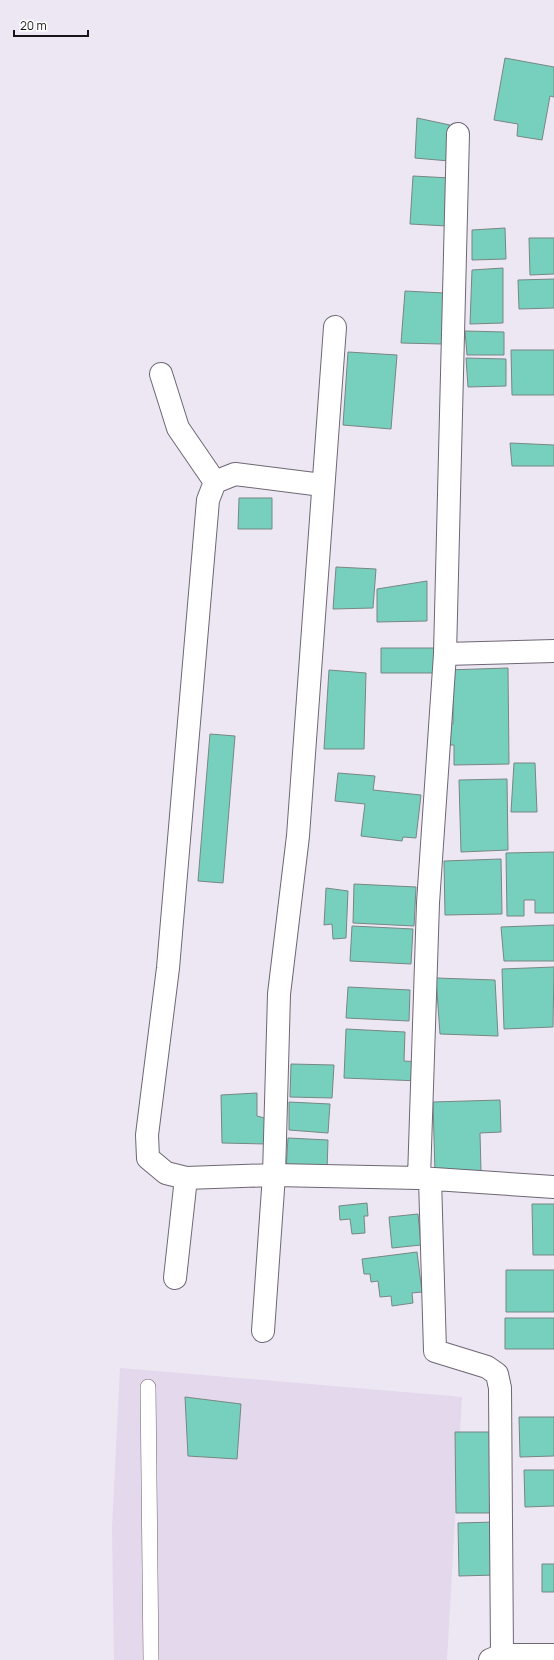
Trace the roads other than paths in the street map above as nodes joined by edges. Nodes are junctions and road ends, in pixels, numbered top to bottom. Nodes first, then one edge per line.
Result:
1 (458, 134) dead end
2 (334, 327) dead end
3 (161, 374) dead end
4 (215, 482) junction
5 (322, 485) junction
6 (554, 651) edge
7 (445, 654) junction
8 (274, 1175) junction
9 (186, 1178) junction
10 (424, 1178) junction
11 (554, 1187) edge
12 (175, 1278) dead end
13 (263, 1331) dead end
14 (148, 1387) dead end
15 (554, 1655) edge
16 (496, 1658) edge
17 (151, 1660) edge

1 - 7 street
2 - 5 street
3 - 4 street
4 - 5 street
4 - 9 street
5 - 8 street
6 - 7 street
7 - 10 street
8 - 9 street
8 - 10 street
8 - 13 street
9 - 12 street
10 - 11 street
10 - 16 street
14 - 17 lane
15 - 16 street

